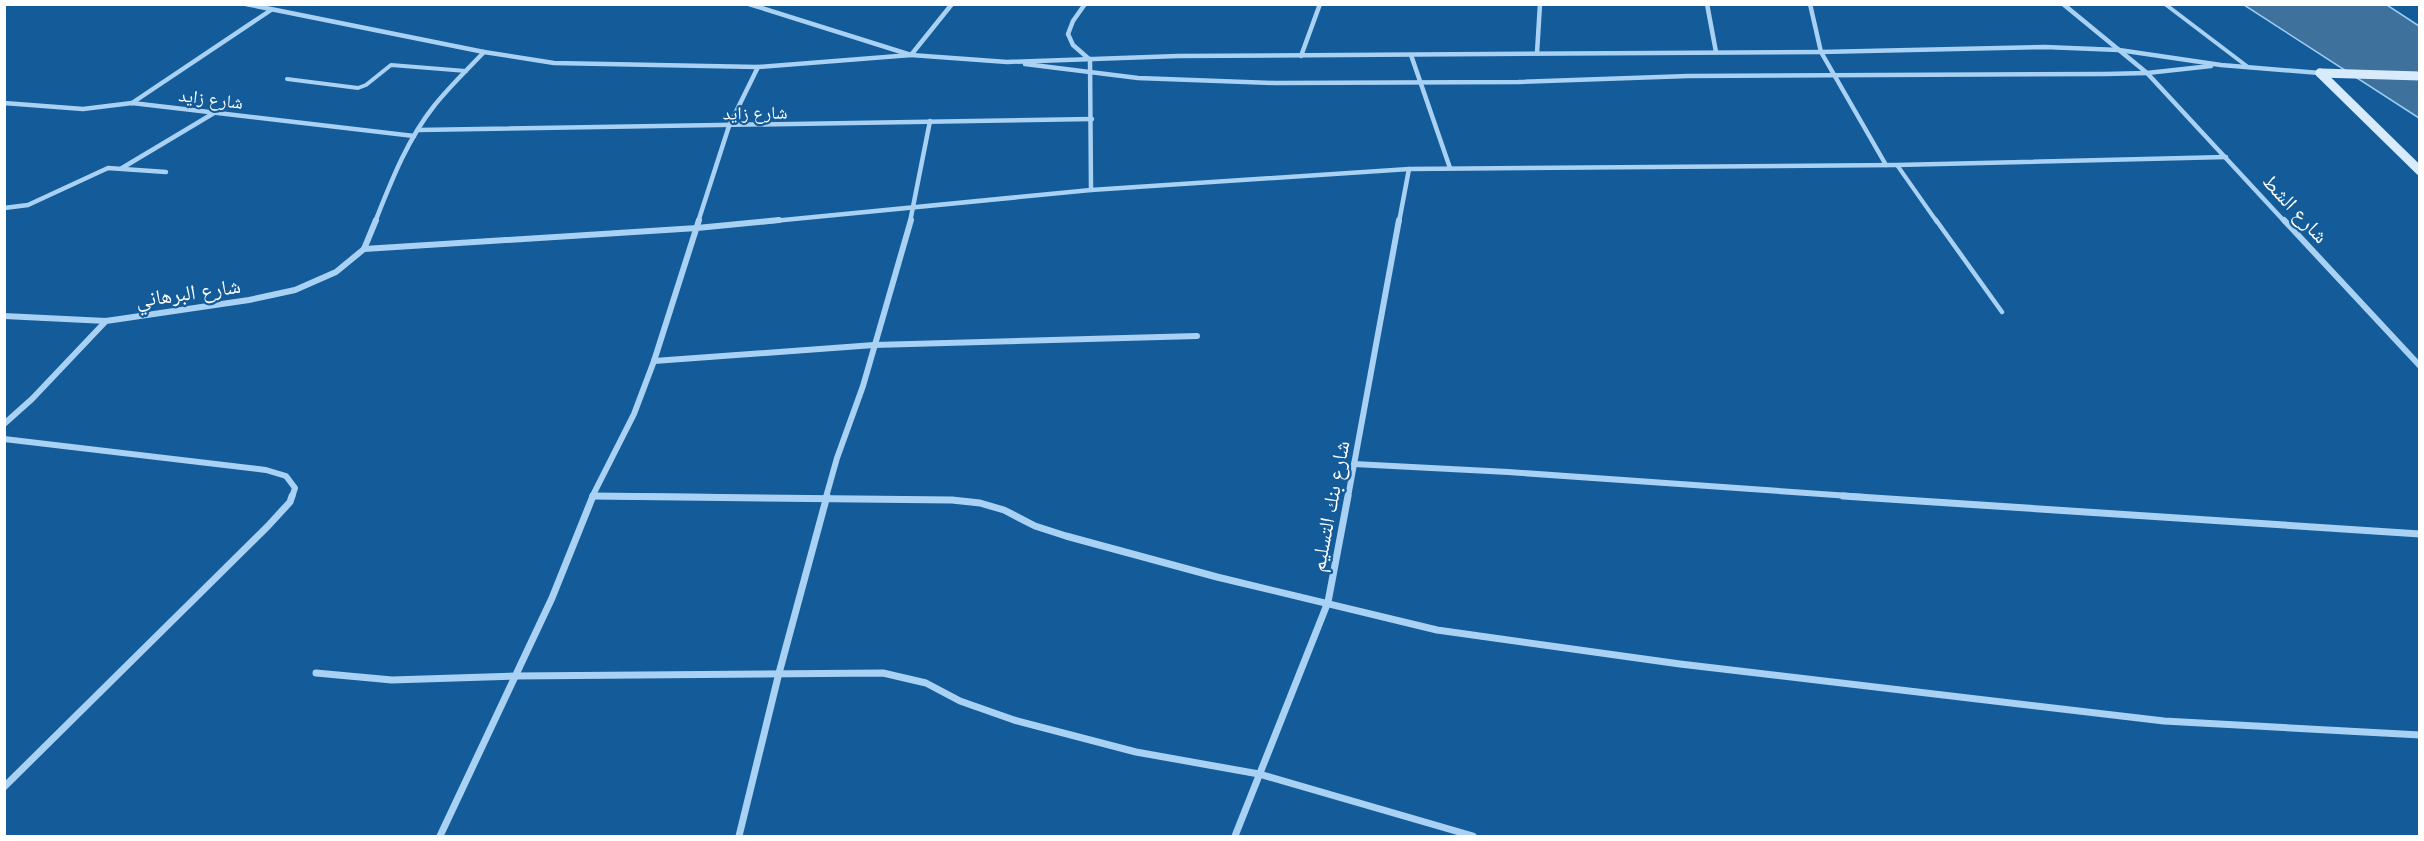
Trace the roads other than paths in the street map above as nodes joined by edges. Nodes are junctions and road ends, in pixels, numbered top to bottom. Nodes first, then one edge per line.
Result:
1 (246, 4) edge
2 (749, 4) edge
3 (952, 4) edge
4 (1085, 4) edge
5 (1320, 4) edge
6 (1540, 4) edge
7 (1707, 4) edge
8 (1810, 4) edge
9 (2063, 4) edge
10 (2165, 4) edge
11 (271, 10) junction
12 (2119, 50) junction
13 (484, 52) junction
14 (1716, 52) junction
15 (1821, 52) junction
16 (1537, 53) junction
17 (911, 55) junction
18 (1301, 56) junction
19 (1411, 56) junction
20 (1090, 59) junction
21 (1007, 62) junction
22 (2221, 65) junction
23 (758, 67) junction
24 (2248, 67) junction
25 (466, 71) junction
26 (1090, 73) junction
27 (2147, 73) junction
28 (2320, 73) junction
29 (1834, 76) junction
30 (2420, 76) edge
31 (287, 79) dead end
32 (1418, 82) junction
33 (4, 103) edge
34 (132, 103) junction
35 (215, 112) junction
36 (1092, 119) junction
37 (930, 121) junction
38 (729, 126) junction
39 (418, 130) junction
40 (414, 136) junction
41 (2226, 157) junction
42 (1886, 165) junction
43 (1897, 165) junction
44 (1450, 168) junction
45 (122, 169) junction
46 (1409, 169) junction
47 (2420, 171) edge
48 (166, 172) dead end
49 (1091, 190) junction
50 (915, 206) junction
51 (4, 208) edge
52 (697, 228) junction
53 (364, 249) junction
54 (2002, 312) dead end
55 (4, 316) edge
56 (106, 321) junction
57 (1197, 336) dead end
58 (874, 345) junction
59 (654, 361) junction
60 (2420, 366) edge
61 (4, 424) edge
62 (4, 439) edge
63 (1354, 464) junction
64 (593, 496) junction
65 (827, 498) junction
66 (2420, 534) edge
67 (1328, 602) junction
68 (316, 673) dead end
69 (779, 673) junction
70 (515, 676) junction
71 (2420, 735) edge
72 (1259, 774) junction
73 (4, 787) edge
74 (440, 837) edge
75 (739, 837) edge
76 (1235, 837) edge
77 (1473, 837) edge

1 - 11 street
2 - 17 street
3 - 17 street
4 - 20 street
5 - 18 street
6 - 16 street
7 - 14 street
8 - 15 street
9 - 12 street, شارع الشط
10 - 24 lane
11 - 13 street
11 - 34 street
12 - 15 street
12 - 22 street
12 - 27 street, شارع الشط
13 - 23 street
13 - 25 street
14 - 15 street
14 - 16 street
15 - 29 street
16 - 19 street
17 - 21 street
17 - 23 street
18 - 19 street
18 - 20 street
19 - 32 street
20 - 21 street
20 - 26 street
21 - 26 street
22 - 24 street
22 - 27 street
23 - 38 street
24 - 28 street
25 - 31 lane
25 - 39 street
26 - 32 street
26 - 36 street
27 - 29 street
27 - 41 street, شارع الشط
28 - 30 street
28 - 47 street
29 - 32 street
29 - 42 street
32 - 44 street
33 - 34 street, شارع زايد
34 - 35 street, شارع زايد
35 - 40 street, شارع زايد
35 - 45 street
36 - 37 street, شارع زايد
36 - 49 street
37 - 38 street, شارع زايد
37 - 50 street
38 - 39 street, شارع زايد
38 - 52 street
39 - 40 street
40 - 53 street
41 - 43 street
41 - 60 street, شارع الشط
42 - 43 street
42 - 44 street
43 - 54 lane
44 - 46 street
45 - 48 street
45 - 51 street
46 - 49 street
46 - 63 street, شارع بنك التسليم
49 - 50 street
50 - 52 street
50 - 58 street
52 - 53 street
52 - 59 street
53 - 56 street, شارع البرهاني
55 - 56 street, شارع البرهاني
56 - 61 street
57 - 58 street
58 - 59 street
58 - 65 street
59 - 64 street
62 - 73 street
63 - 66 street
63 - 67 street, شارع بنك التسليم
64 - 65 street
64 - 70 street
65 - 67 street
65 - 69 street
67 - 71 street
67 - 72 street, شارع بنك التسليم
68 - 70 street
69 - 70 street
69 - 72 street
69 - 75 street
70 - 74 street
72 - 76 street, شارع بنك التسليم
72 - 77 street

